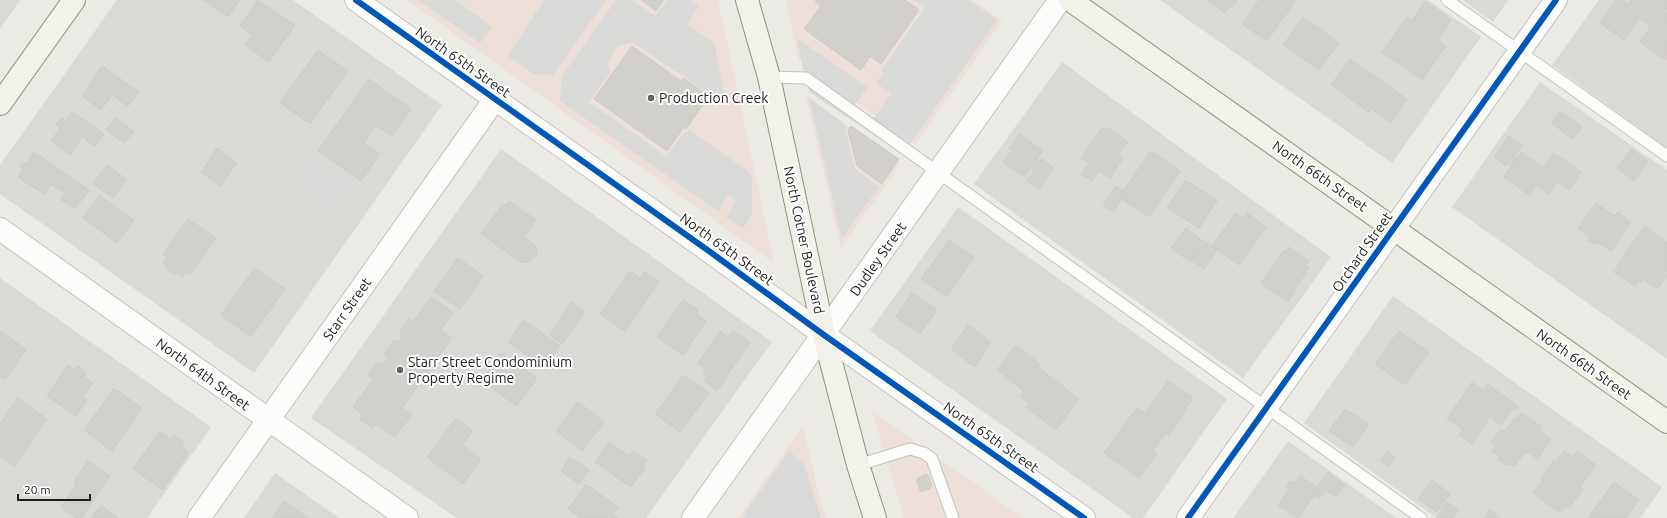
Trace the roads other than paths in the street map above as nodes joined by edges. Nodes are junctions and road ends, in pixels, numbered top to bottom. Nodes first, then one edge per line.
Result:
1 (74, 0) edge
2 (356, 0) edge
3 (747, 0) edge
4 (758, 0) edge
5 (1060, 0) edge
6 (1070, 0) edge
7 (1447, 0) edge
8 (1556, 0) edge
9 (1520, 51) junction
10 (769, 77) junction
11 (495, 99) junction
12 (0, 104) edge
13 (1667, 156) edge
14 (939, 172) junction
15 (1393, 228) junction
16 (0, 229) edge
17 (824, 335) junction
18 (1266, 406) junction
19 (268, 421) junction
20 (1667, 422) edge
21 (858, 465) junction
22 (199, 518) edge
23 (407, 518) edge
24 (693, 518) edge
25 (875, 518) edge
26 (953, 518) edge
27 (1084, 518) edge
28 (1188, 518) edge
29 (1421, 518) edge

1 - 12 main road
2 - 11 street, North 65th Street
3 - 10 main road, North Cotner Boulevard
4 - 10 main road, North Cotner Boulevard
5 - 14 street, Dudley Street
6 - 15 main road, North 66th Street
7 - 9 lane
8 - 9 street, Orchard Street
9 - 13 lane
9 - 15 street, Orchard Street
10 - 14 lane
10 - 17 main road, North Cotner Boulevard
11 - 17 street, North 65th Street
11 - 19 street, Starr Street
14 - 17 street, Dudley Street
14 - 18 lane
15 - 18 street, Orchard Street
15 - 20 main road, North 66th Street
16 - 19 street, North 64th Street
17 - 21 main road, North Cotner Boulevard
17 - 24 street, Dudley Street
17 - 27 street, North 65th Street
18 - 28 street, Orchard Street
18 - 29 lane
19 - 22 street, Starr Street
19 - 23 street, North 64th Street
21 - 25 main road, North Cotner Boulevard
21 - 26 lane

